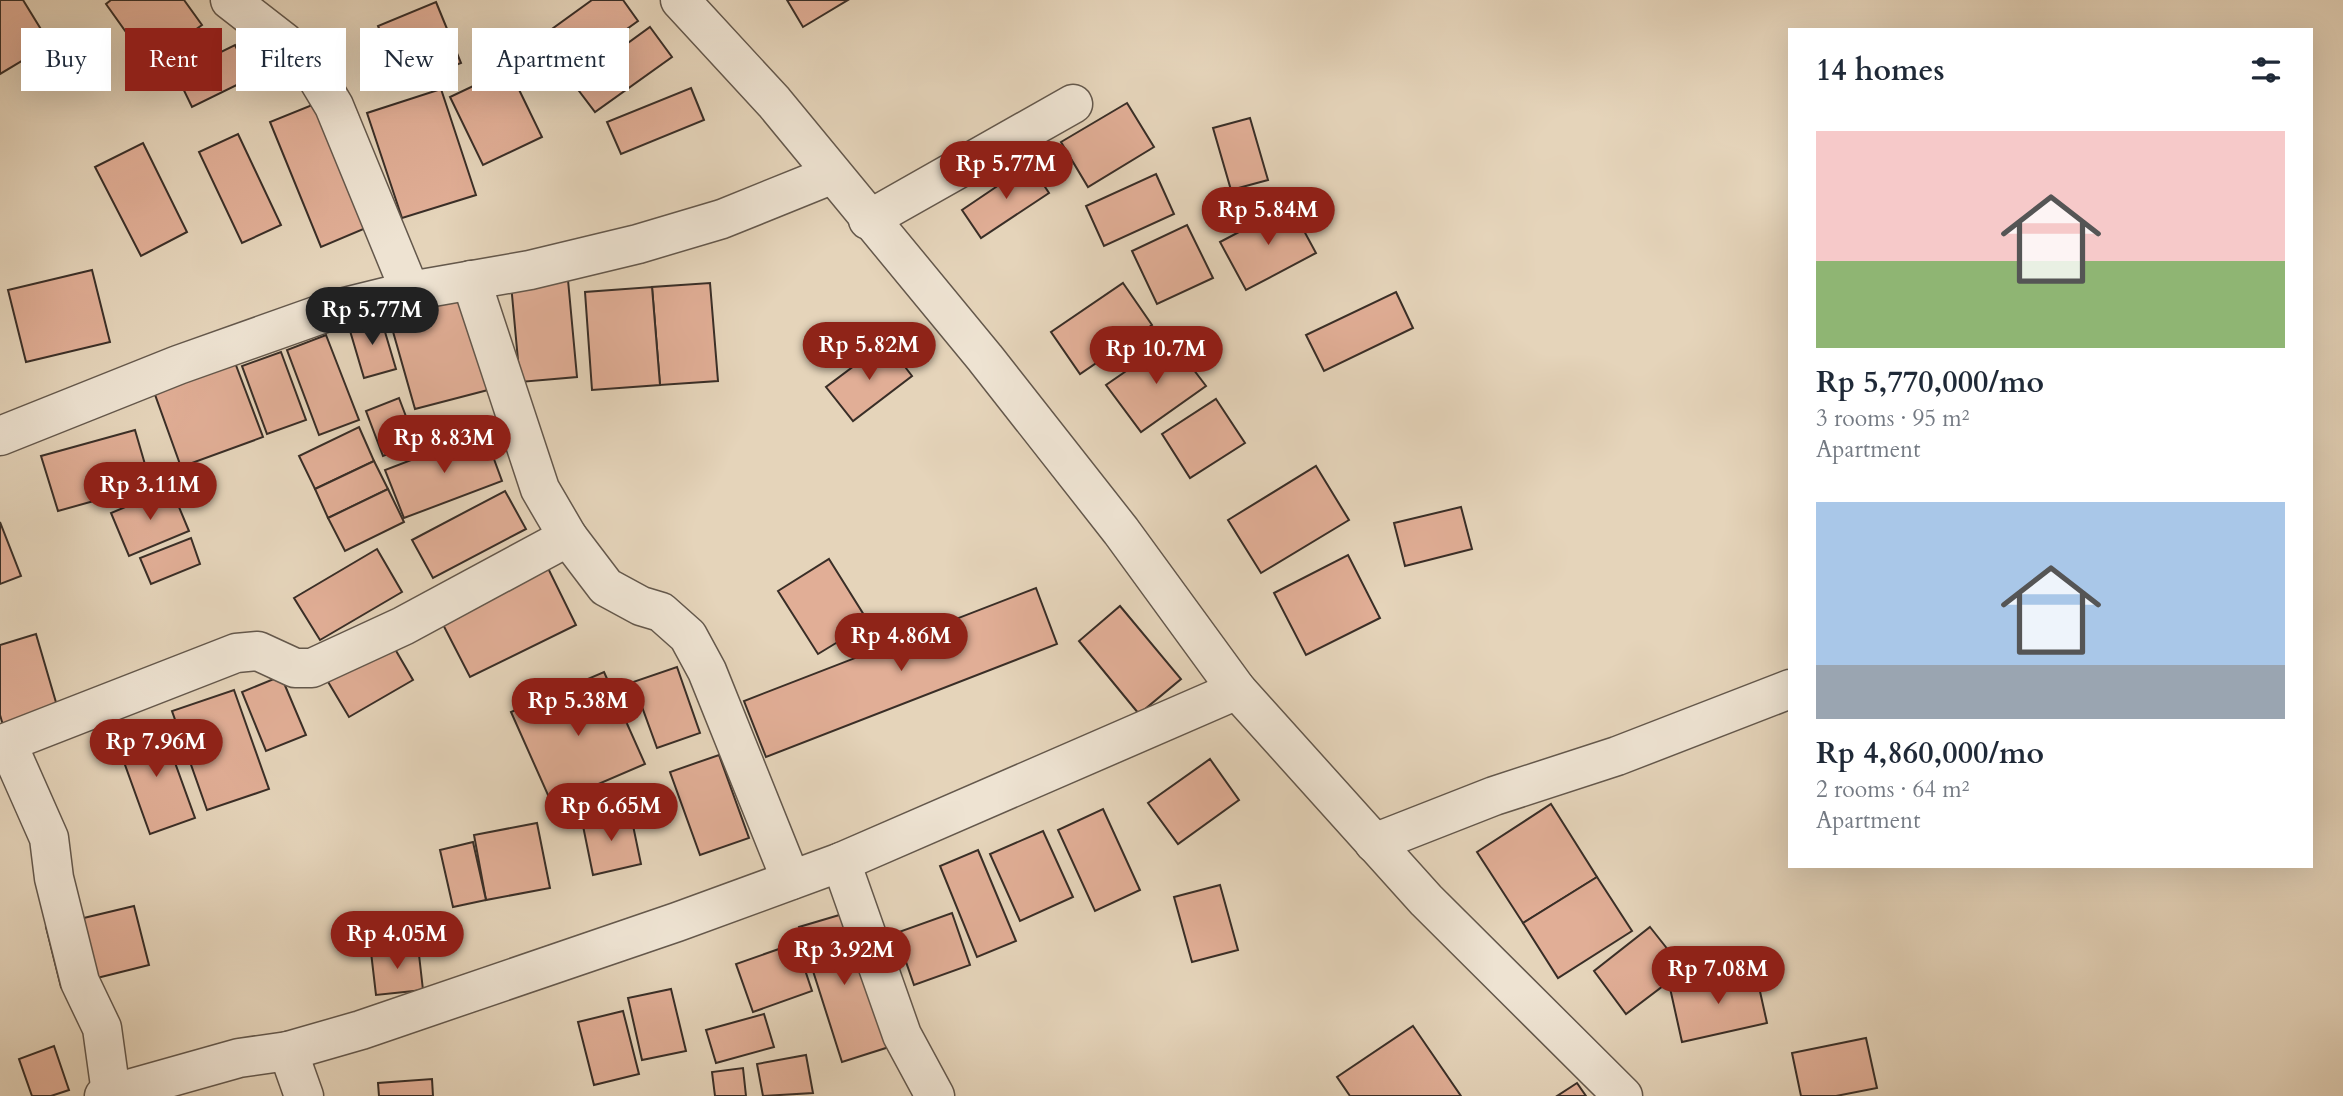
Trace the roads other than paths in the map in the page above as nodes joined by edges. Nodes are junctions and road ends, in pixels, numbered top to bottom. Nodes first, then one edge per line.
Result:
1 (230, 0) edge
2 (680, 0) edge
3 (1073, 104) dead end
4 (831, 175) junction
5 (868, 220) junction
6 (471, 280) junction
7 (410, 291) junction
8 (0, 436) edge
9 (568, 537) junction
10 (1237, 690) junction
11 (1788, 690) edge
12 (4, 744) edge
13 (1374, 844) junction
14 (841, 862) junction
15 (791, 880) junction
16 (288, 1051) junction
17 (108, 1095) edge
18 (304, 1096) edge
19 (935, 1096) edge
20 (1623, 1096) edge

1 - 7 street
2 - 4 street
3 - 5 street
4 - 5 street
4 - 6 street
5 - 10 street
6 - 7 street
6 - 9 street
7 - 8 street
9 - 12 street
9 - 15 street
10 - 13 street
10 - 14 street
11 - 13 street
12 - 17 street
13 - 20 street
14 - 15 street
14 - 19 street
15 - 16 street
16 - 17 street
16 - 18 street

